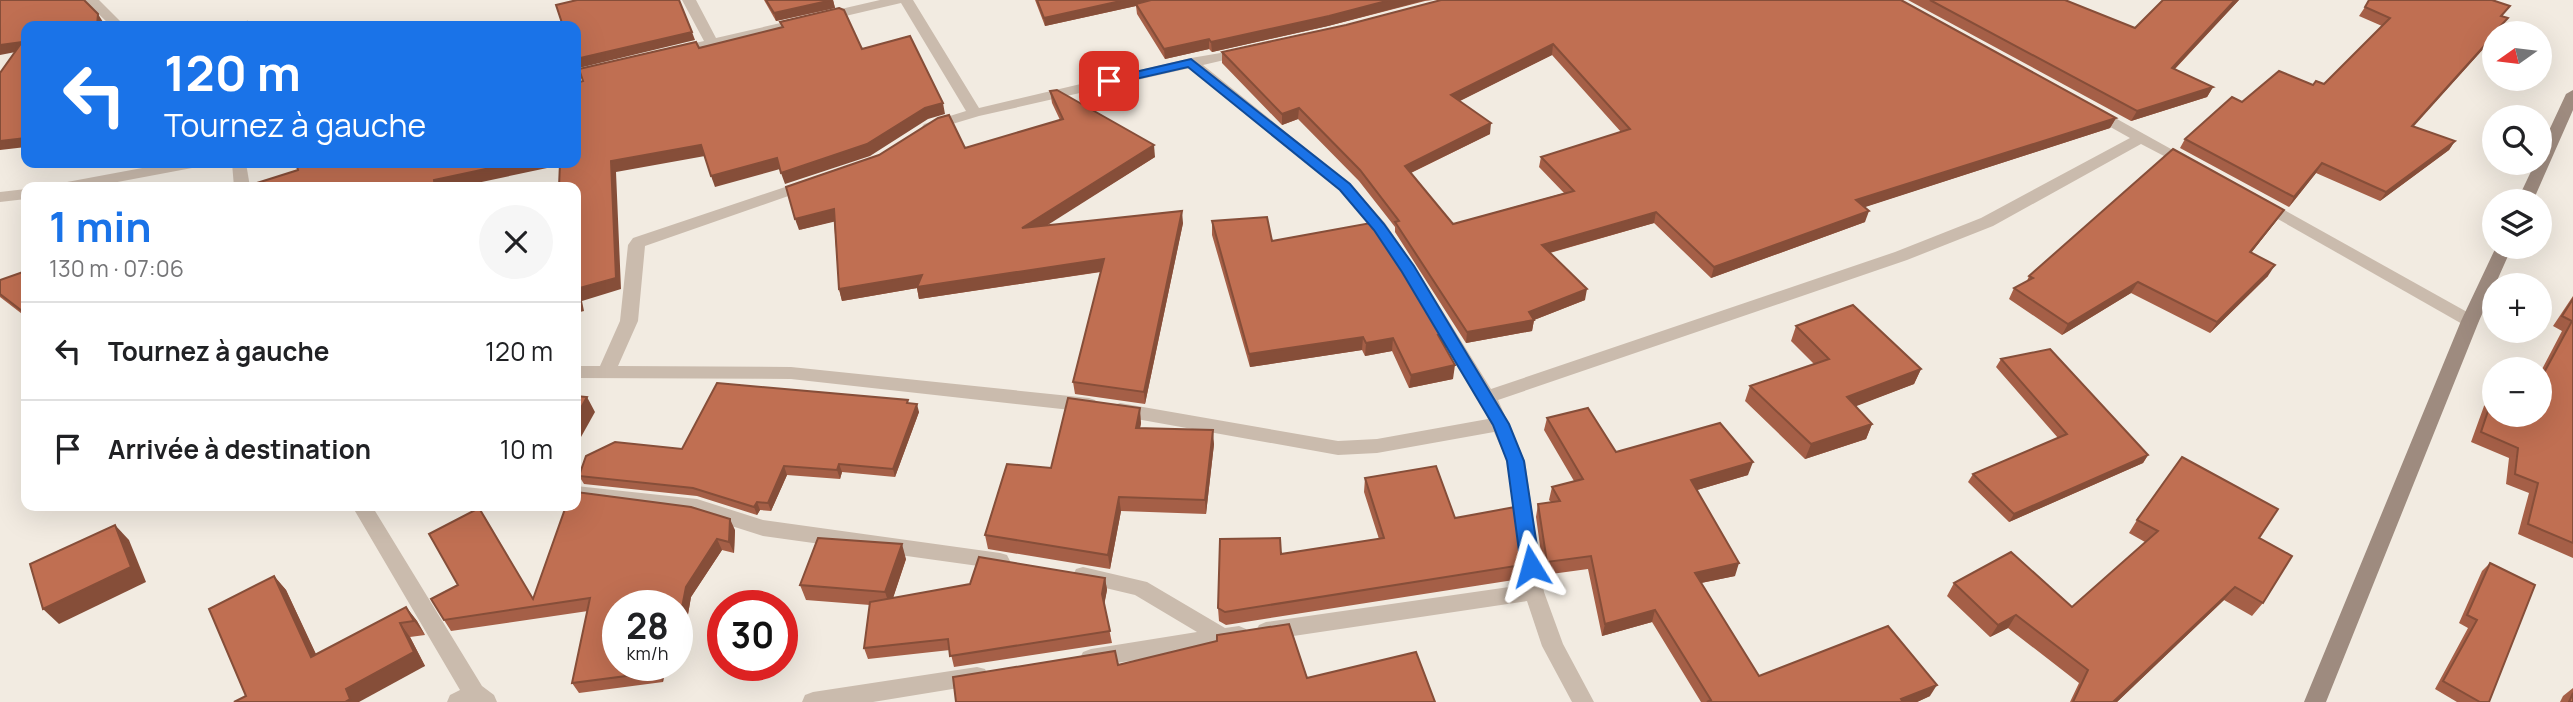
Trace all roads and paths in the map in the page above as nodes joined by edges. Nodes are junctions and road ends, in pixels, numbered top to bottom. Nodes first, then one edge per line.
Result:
1 (91, 0) edge
2 (689, 0) edge
3 (897, 0) edge
4 (906, 0) edge
5 (113, 21) edge
6 (712, 44) junction
7 (1255, 48) edge
8 (658, 56) edge
9 (1191, 62) junction
10 (617, 65) edge
11 (581, 74) edge
12 (2573, 94) edge
13 (2082, 105) edge
14 (975, 113) junction
15 (915, 136) edge
16 (2141, 138) junction
17 (138, 168) edge
18 (2202, 170) edge
19 (823, 179) edge
20 (86, 182) edge
21 (2530, 189) edge
22 (21, 195) edge
23 (2250, 196) edge
24 (0, 198) edge
25 (2498, 259) edge
26 (2470, 321) junction
27 (607, 371) junction
28 (581, 372) edge
29 (1487, 397) junction
30 (1501, 424) junction
31 (581, 494) edge
32 (365, 511) edge
33 (1026, 565) edge
34 (1066, 572) edge
35 (1534, 592) junction
36 (1223, 637) junction
37 (1072, 661) edge
38 (1004, 672) edge
39 (473, 699) edge
40 (813, 702) edge
41 (1583, 702) edge
42 (2315, 702) edge

1 - 5 street
2 - 6 street
3 - 6 street
4 - 14 street
6 - 8 street
7 - 9 street
9 - 14 street
9 - 29 street
10 - 11 street
12 - 21 main road
13 - 16 street
14 - 15 street
16 - 18 street
16 - 29 street
17 - 20 street
19 - 27 street
22 - 24 street
23 - 26 street
25 - 26 main road
26 - 42 main road
27 - 28 street
27 - 30 street
29 - 30 street
30 - 35 street
31 - 33 street
32 - 39 street
34 - 36 street
35 - 36 street
35 - 41 street
36 - 37 street
38 - 40 street

